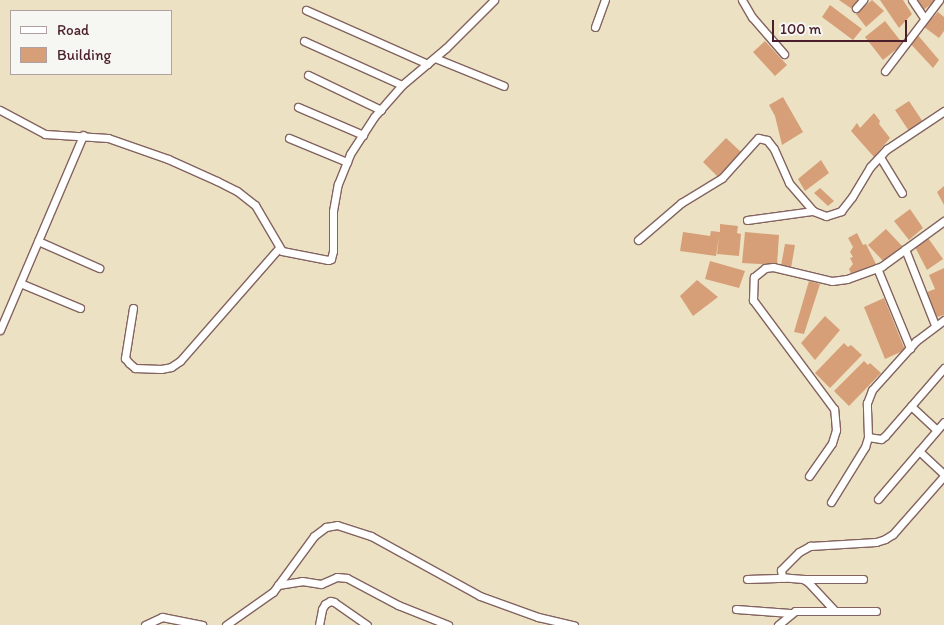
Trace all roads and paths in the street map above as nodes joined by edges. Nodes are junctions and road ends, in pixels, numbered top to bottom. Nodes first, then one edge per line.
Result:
1 (494, 0) edge
2 (606, 0) edge
3 (742, 0) edge
4 (864, 0) edge
5 (912, 0) edge
6 (939, 0) edge
7 (856, 8) dead end
8 (306, 10) dead end
9 (924, 18) junction
10 (595, 27) dead end
11 (304, 41) dead end
12 (784, 54) dead end
13 (435, 58) junction
14 (428, 64) junction
15 (885, 71) dead end
16 (308, 75) dead end
17 (402, 85) junction
18 (504, 86) dead end
19 (298, 107) dead end
20 (0, 110) edge
21 (381, 110) junction
22 (944, 111) edge
23 (83, 135) junction
24 (363, 135) junction
25 (289, 138) dead end
26 (880, 157) junction
27 (347, 162) junction
28 (902, 193) dead end
29 (813, 211) junction
30 (747, 220) dead end
31 (944, 221) edge
32 (638, 240) dead end
33 (38, 241) junction
34 (279, 248) junction
35 (906, 249) junction
36 (99, 268) dead end
37 (877, 268) junction
38 (20, 283) junction
39 (80, 308) dead end
40 (133, 308) dead end
41 (944, 320) edge
42 (935, 325) junction
43 (0, 330) edge
44 (910, 348) junction
45 (944, 368) edge
46 (911, 406) junction
47 (944, 422) edge
48 (937, 430) junction
49 (868, 437) junction
50 (919, 451) junction
51 (944, 475) edge
52 (808, 476) dead end
53 (878, 499) dead end
54 (831, 502) dead end
55 (785, 578) junction
56 (863, 578) dead end
57 (747, 579) dead end
58 (803, 579) junction
59 (278, 586) junction
60 (736, 609) dead end
61 (834, 610) junction
62 (876, 611) dead end
63 (790, 613) junction
64 (145, 625) edge
65 (202, 625) edge
66 (226, 625) edge
67 (319, 625) edge
68 (366, 625) edge
69 (448, 625) edge
70 (574, 625) edge
71 (778, 625) edge

1 - 13 street
2 - 10 street
3 - 12 street
4 - 7 street
5 - 9 street
6 - 9 street
8 - 14 street
9 - 15 street
11 - 17 street
13 - 14 street
13 - 18 street
14 - 17 street
16 - 21 street
17 - 21 street
19 - 24 street
20 - 23 street
21 - 24 street
22 - 26 street
23 - 33 street
23 - 34 street
24 - 27 street
25 - 27 street
26 - 28 street
26 - 29 street
27 - 34 street
29 - 30 street
29 - 32 street
31 - 35 street
33 - 36 street
33 - 38 street
34 - 40 street
35 - 37 street
35 - 42 street
37 - 44 street
37 - 52 street
38 - 39 street
38 - 43 street
41 - 42 street
42 - 44 street
44 - 49 street
45 - 46 street
46 - 48 street
46 - 49 street
47 - 48 street
48 - 50 street
49 - 54 street
50 - 51 street
50 - 53 street
51 - 55 street
55 - 57 street
55 - 58 street
56 - 58 street
58 - 61 street
59 - 66 street
59 - 69 street
59 - 70 street
60 - 63 street
61 - 62 street
61 - 63 street
63 - 71 street
64 - 65 street
67 - 68 street

